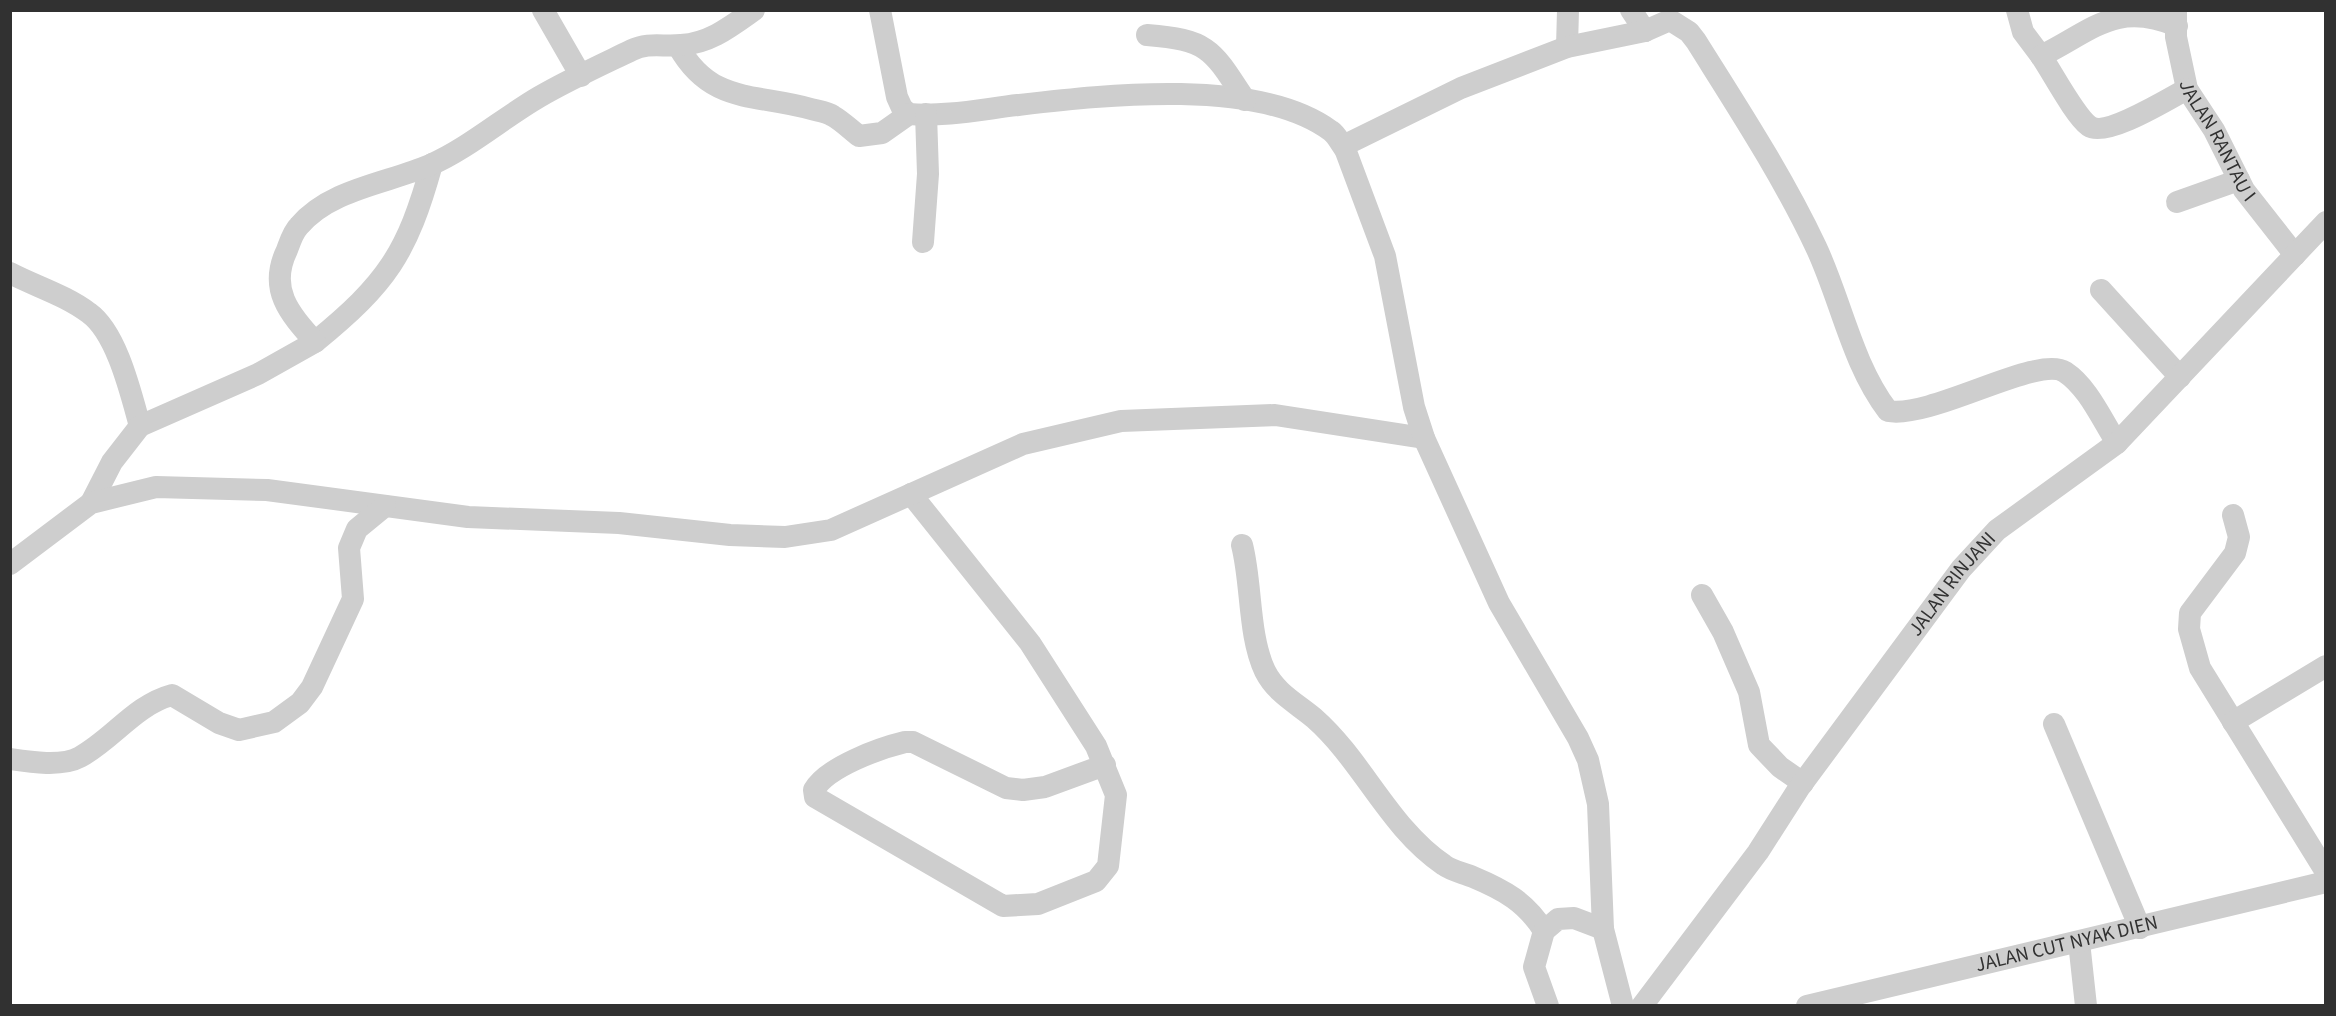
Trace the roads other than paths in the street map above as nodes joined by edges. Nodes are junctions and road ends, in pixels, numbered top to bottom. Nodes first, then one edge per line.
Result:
1 (543, 10) edge
2 (754, 10) edge
3 (880, 10) edge
4 (1568, 10) edge
5 (1631, 10) edge
6 (2017, 10) edge
7 (1676, 15) edge
8 (2176, 18) edge
9 (1645, 31) junction
10 (1147, 34) dead end
11 (678, 46) junction
12 (1568, 47) junction
13 (2041, 56) junction
14 (581, 76) junction
15 (2187, 88) junction
16 (1245, 100) junction
17 (918, 114) junction
18 (1345, 149) junction
19 (432, 164) junction
20 (2239, 180) junction
21 (2177, 202) dead end
22 (2325, 222) edge
23 (923, 242) dead end
24 (2295, 255) junction
25 (10, 273) edge
26 (2101, 290) dead end
27 (315, 342) junction
28 (2180, 377) junction
29 (140, 426) junction
30 (1424, 438) junction
31 (2116, 443) junction
32 (911, 494) junction
33 (91, 503) junction
34 (385, 506) junction
35 (2233, 515) dead end
36 (1242, 545) dead end
37 (10, 564) edge
38 (1702, 595) dead end
39 (2325, 666) edge
40 (2233, 722) junction
41 (2054, 724) dead end
42 (10, 759) edge
43 (1105, 765) junction
44 (1803, 783) junction
45 (2325, 872) edge
46 (2325, 882) edge
47 (2140, 928) junction
48 (1603, 929) junction
49 (1544, 931) junction
50 (2079, 942) junction
51 (1895, 996) edge
52 (1819, 1004) edge
53 (1548, 1005) edge
54 (1623, 1005) edge
55 (1642, 1005) edge
56 (2086, 1005) edge

1 - 14 street
2 - 11 street
3 - 17 street
4 - 12 street
5 - 9 street
6 - 13 street
7 - 9 street
7 - 31 street
8 - 13 street
8 - 15 street, JALAN RANTAU I
9 - 12 street
10 - 16 street
11 - 14 street
11 - 17 street
12 - 18 street
13 - 15 street
14 - 19 street
15 - 20 street, JALAN RANTAU I
16 - 17 street
16 - 18 street
17 - 23 street
18 - 30 street
19 - 27 street
19 - 27 street
20 - 21 street
20 - 24 street, JALAN RANTAU I
22 - 24 street, JALAN RINJANI
24 - 28 street, JALAN RINJANI
25 - 29 street
26 - 28 street
27 - 29 street
28 - 31 street, JALAN RINJANI
29 - 33 street
30 - 32 street
30 - 48 street
31 - 44 street, JALAN RINJANI
32 - 34 street
32 - 43 street
33 - 34 street
33 - 37 street
34 - 42 street
35 - 40 street
36 - 49 street
38 - 44 street
39 - 40 street
40 - 45 street
41 - 47 street
43 - 43 street
44 - 55 street, JALAN RINJANI
46 - 47 street, JALAN CUT NYAK DIEN
47 - 50 street, JALAN CUT NYAK DIEN
48 - 49 street
48 - 54 street
49 - 53 street
50 - 51 street, JALAN CUT NYAK DIEN
50 - 56 street
51 - 52 street, JALAN CUT NYAK DIEN

